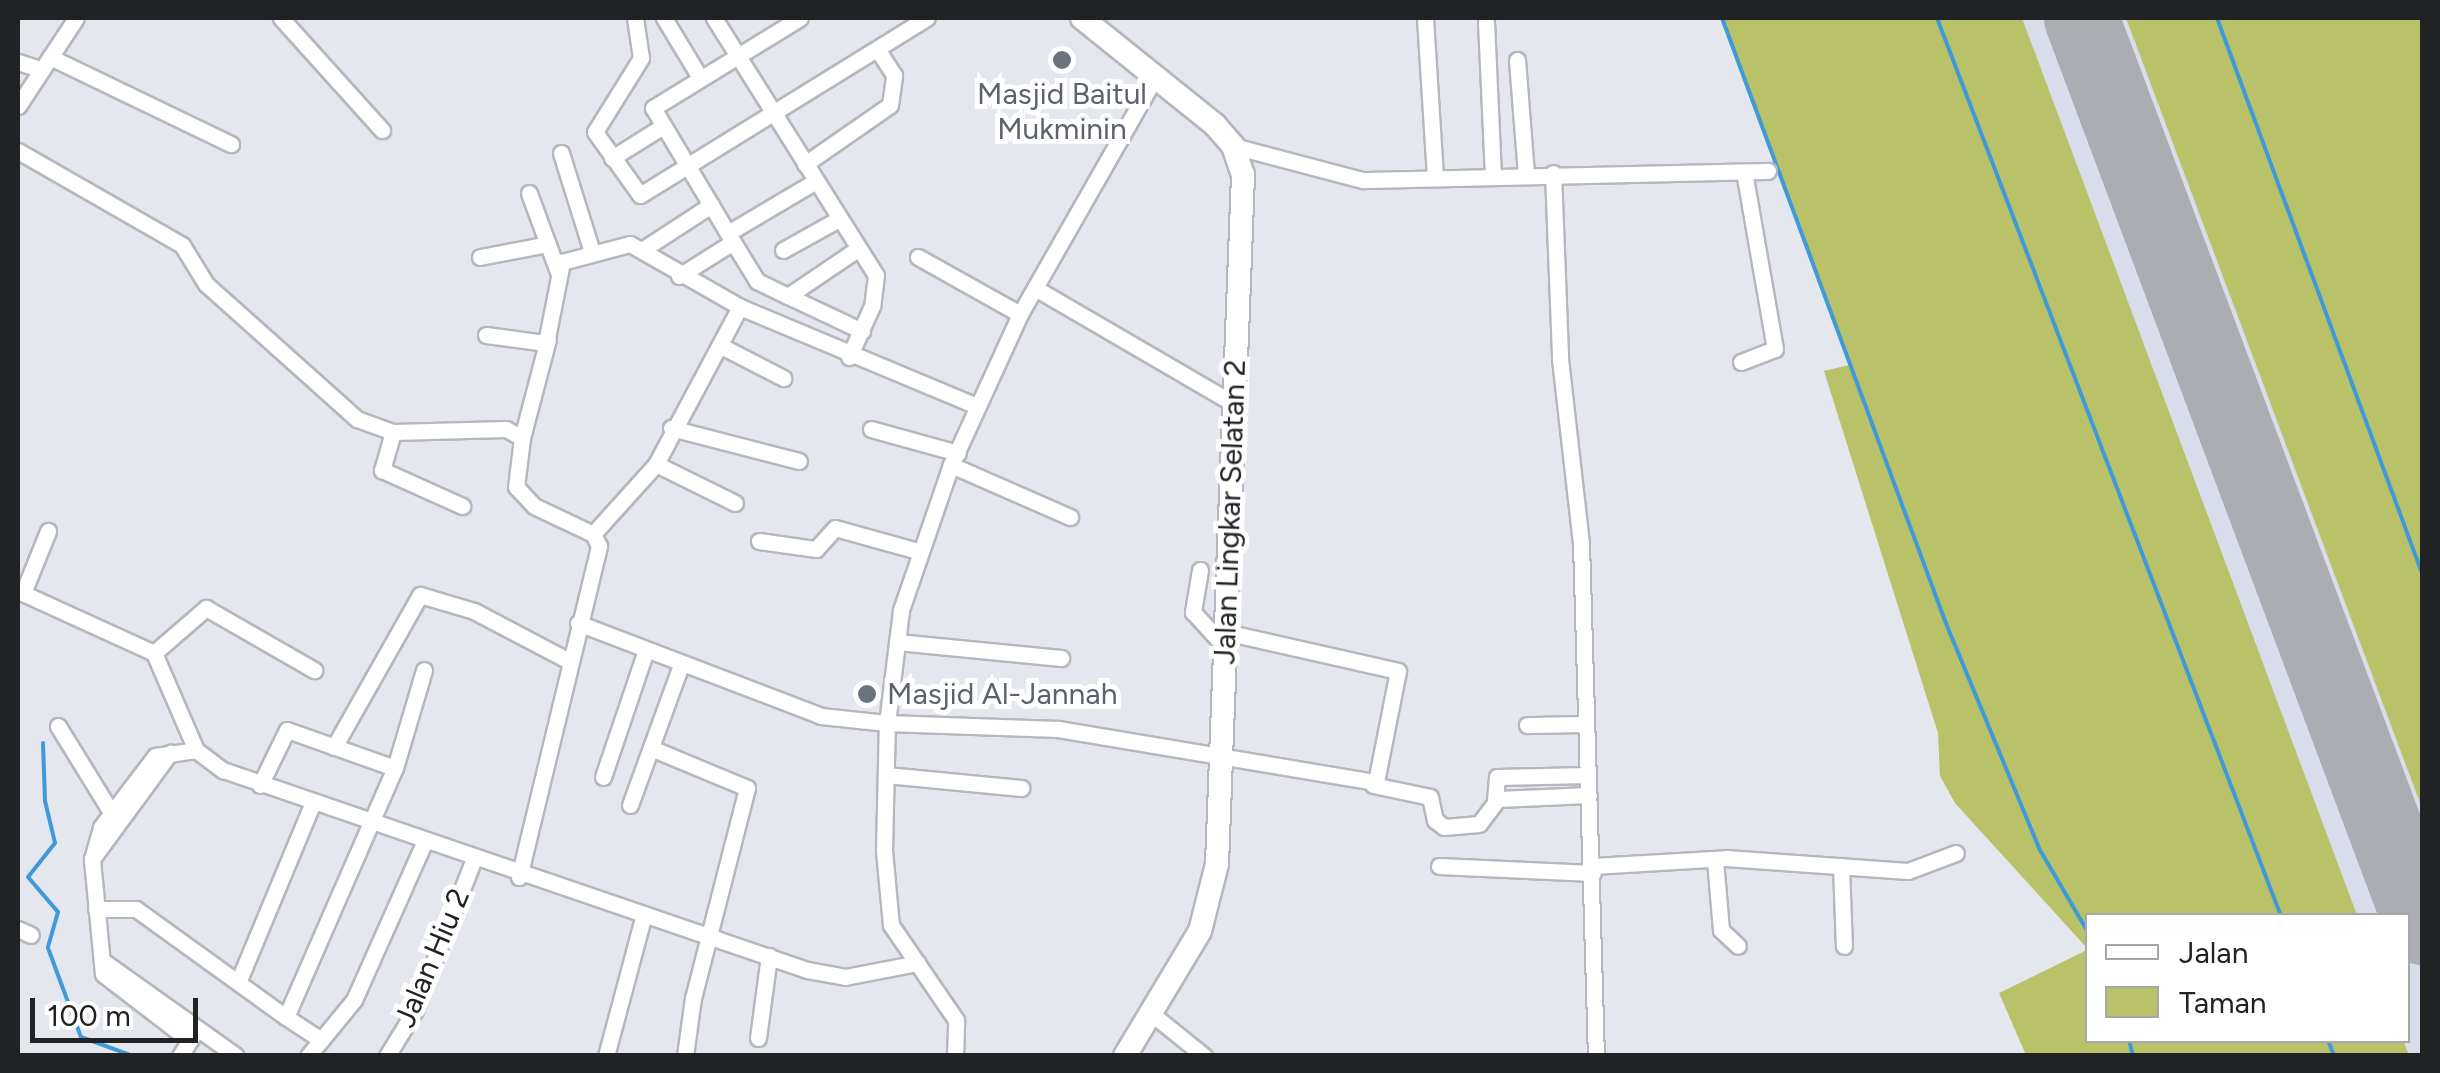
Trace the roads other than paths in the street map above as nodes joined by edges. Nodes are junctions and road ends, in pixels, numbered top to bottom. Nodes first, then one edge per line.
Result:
1 (76, 18) edge
2 (281, 18) edge
3 (635, 18) edge
4 (664, 18) edge
5 (714, 18) edge
6 (927, 18) edge
7 (1082, 18) edge
8 (1425, 18) edge
9 (792, 19) edge
10 (1486, 22) dead end
11 (877, 49) junction
12 (736, 54) junction
13 (1517, 60) dead end
14 (18, 62) edge
15 (46, 63) junction
16 (699, 76) junction
17 (630, 81) junction
18 (1153, 81) junction
19 (21, 96) edge
20 (653, 108) junction
21 (772, 114) junction
22 (663, 126) junction
23 (382, 130) dead end
24 (231, 144) dead end
25 (1233, 146) junction
26 (18, 150) edge
27 (561, 153) dead end
28 (612, 158) junction
29 (805, 164) junction
30 (688, 165) junction
31 (1744, 172) junction
32 (1768, 172) dead end
33 (1553, 174) junction
34 (1526, 175) junction
35 (1493, 177) junction
36 (1435, 178) junction
37 (816, 181) junction
38 (529, 192) dead end
39 (711, 204) junction
40 (837, 220) junction
41 (731, 237) junction
42 (543, 246) junction
43 (645, 248) junction
44 (784, 250) dead end
45 (856, 250) junction
46 (592, 252) junction
47 (918, 257) dead end
48 (480, 258) dead end
49 (558, 272) junction
50 (679, 276) junction
51 (1035, 288) junction
52 (788, 296) junction
53 (740, 307) junction
54 (1020, 314) junction
55 (862, 331) junction
56 (486, 335) dead end
57 (548, 340) junction
58 (723, 347) junction
59 (849, 357) junction
60 (1741, 362) dead end
61 (783, 378) dead end
62 (1234, 404) junction
63 (977, 406) junction
64 (672, 428) junction
65 (872, 429) dead end
66 (393, 432) junction
67 (522, 438) junction
68 (954, 459) junction
69 (799, 460) dead end
70 (656, 464) junction
71 (735, 502) dead end
72 (462, 506) dead end
73 (1070, 517) dead end
74 (48, 532) dead end
75 (594, 534) junction
76 (760, 541) dead end
77 (918, 551) junction
78 (1200, 570) dead end
79 (20, 592) edge
80 (578, 623) junction
81 (1225, 639) junction
82 (897, 642) junction
83 (646, 650) junction
84 (154, 653) junction
85 (1061, 658) dead end
86 (567, 660) junction
87 (681, 665) junction
88 (314, 670) dead end
89 (424, 670) dead end
90 (887, 723) junction
91 (1586, 724) junction
92 (1527, 725) dead end
93 (58, 726) dead end
94 (334, 748) junction
95 (650, 748) junction
96 (196, 750) junction
97 (1222, 752) junction
98 (170, 753) junction
99 (395, 768) junction
100 (1588, 774) junction
101 (886, 775) junction
102 (602, 778) dead end
103 (1373, 784) junction
104 (260, 785) junction
105 (1021, 788) dead end
106 (1590, 795) junction
107 (1495, 800) junction
108 (312, 805) junction
109 (630, 806) dead end
110 (111, 812) junction
111 (368, 824) junction
112 (424, 843) junction
113 (1956, 853) dead end
114 (92, 858) junction
115 (474, 859) junction
116 (1714, 860) junction
117 (1440, 866) dead end
118 (1841, 866) junction
119 (1593, 870) junction
120 (519, 877) junction
121 (96, 909) junction
122 (644, 914) junction
123 (708, 935) junction
124 (1738, 946) dead end
125 (1844, 946) dead end
126 (769, 956) junction
127 (918, 963) junction
128 (239, 980) junction
129 (1152, 1014) junction
130 (286, 1017) junction
131 (194, 1035) junction
132 (758, 1038) dead end
133 (321, 1040) junction
134 (180, 1056) edge
135 (236, 1056) edge
136 (308, 1056) edge
137 (387, 1056) edge
138 (606, 1056) edge
139 (685, 1056) edge
140 (954, 1056) edge
141 (1125, 1056) edge
142 (1204, 1056) edge
143 (1596, 1056) edge

1 - 15 street
2 - 23 street
3 - 17 street
4 - 16 street
5 - 12 street
6 - 11 street
7 - 18 highway
8 - 36 street
9 - 12 street
10 - 35 street
11 - 21 street
11 - 29 street
12 - 16 street
12 - 21 street
13 - 34 street
14 - 15 street
15 - 19 street
15 - 24 street
16 - 20 street
17 - 20 street
17 - 28 street
18 - 25 highway
18 - 51 street
20 - 22 street
21 - 29 street
21 - 30 street
22 - 28 street
22 - 30 street
25 - 36 street
25 - 62 highway, Jalan Lingkar Selatan 2
26 - 66 street
27 - 46 street
28 - 30 street
29 - 37 street
30 - 39 street
31 - 32 street
31 - 33 street
31 - 60 street
33 - 34 street
33 - 91 street
34 - 35 street
35 - 36 street
37 - 40 street
37 - 41 street
38 - 42 street
39 - 41 street
39 - 43 street
40 - 44 street
40 - 45 street
41 - 50 street
41 - 52 street
42 - 48 street
42 - 49 street
43 - 46 street
43 - 50 street
45 - 52 street
45 - 55 street
46 - 49 street
47 - 54 street
49 - 57 street
50 - 53 street
51 - 54 street
51 - 62 street
52 - 55 street
53 - 58 street
53 - 59 street
54 - 63 street
55 - 59 street
56 - 57 street
57 - 67 street
58 - 61 street
58 - 64 street
59 - 63 street
62 - 81 highway, Jalan Lingkar Selatan 2
63 - 68 street
64 - 69 street
64 - 70 street
65 - 68 street
66 - 67 street
66 - 72 street
67 - 75 street
68 - 73 street
68 - 77 street
70 - 71 street
70 - 75 street
74 - 79 street
75 - 80 street
76 - 77 street
77 - 82 street
78 - 81 street
79 - 84 street
80 - 83 street
80 - 86 street
81 - 97 highway, Jalan Lingkar Selatan 2
81 - 103 street
82 - 85 street
82 - 90 street
83 - 87 street
83 - 102 street
84 - 88 street
84 - 96 street
86 - 94 street
86 - 120 street
87 - 90 street
87 - 95 street
89 - 99 street
90 - 97 street
90 - 101 street
91 - 92 street
91 - 100 street
93 - 110 street
94 - 99 street
94 - 104 street
95 - 109 street
95 - 123 street
96 - 98 street
96 - 104 street
97 - 103 street
97 - 129 highway, Jalan Lingkar Selatan 2
98 - 110 street
98 - 114 street
99 - 111 street
100 - 106 street
100 - 107 street
101 - 105 street
101 - 127 street
103 - 107 street
104 - 108 street
106 - 107 street
106 - 119 street
108 - 111 street
108 - 128 street
110 - 114 street
111 - 112 street
111 - 130 street
112 - 115 street
112 - 133 street
113 - 118 street
114 - 121 street
115 - 120 street
115 - 137 street, Jalan Hiu 2
116 - 118 street
116 - 119 street
116 - 124 street
117 - 119 street
118 - 125 street
119 - 143 street
120 - 122 street
121 - 128 street
121 - 131 street
122 - 123 street
122 - 138 street
123 - 126 street
123 - 139 street
126 - 127 street
126 - 132 street
127 - 140 street
128 - 130 street
129 - 141 highway, Jalan Lingkar Selatan 2
129 - 142 street
130 - 133 street
131 - 134 street
131 - 135 street
133 - 136 street

